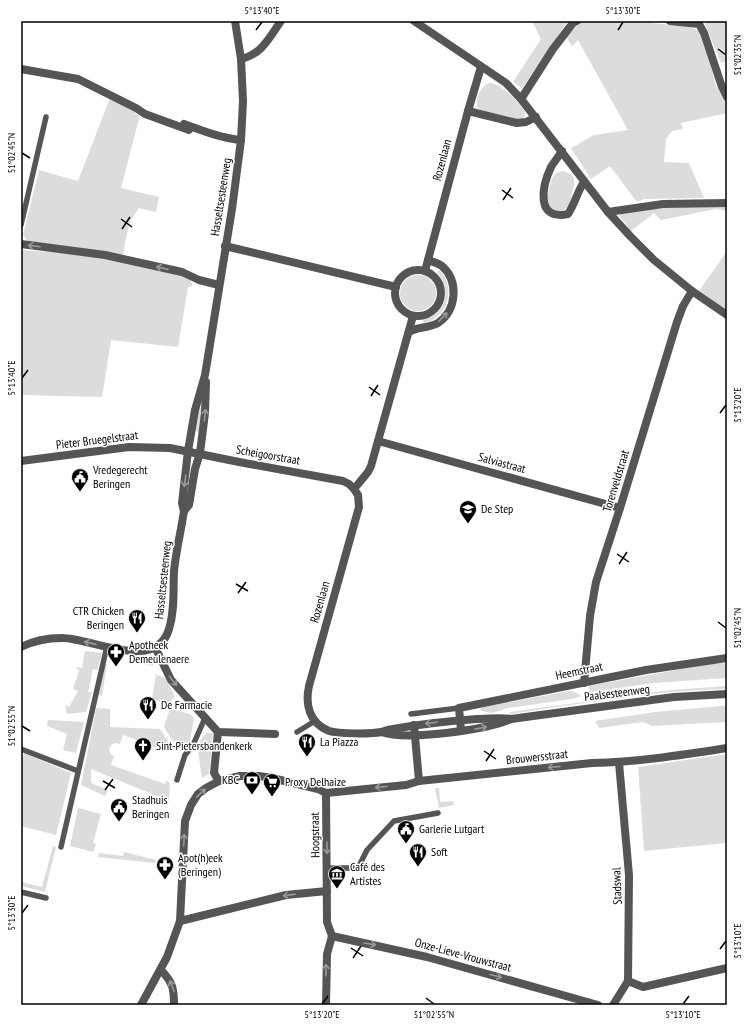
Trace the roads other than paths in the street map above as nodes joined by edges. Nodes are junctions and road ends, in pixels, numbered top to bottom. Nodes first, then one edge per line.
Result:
1 (235, 21) edge
2 (281, 21) edge
3 (414, 21) edge
4 (577, 21) edge
5 (670, 21) edge
6 (241, 60) junction
7 (481, 67) junction
8 (21, 70) edge
9 (727, 97) edge
10 (522, 99) junction
11 (468, 111) junction
12 (152, 113) dead end
13 (46, 117) dead end
14 (536, 117) junction
15 (189, 130) dead end
16 (241, 140) junction
17 (562, 151) junction
18 (584, 182) junction
19 (727, 203) edge
20 (608, 212) junction
21 (21, 225) edge
22 (21, 244) edge
23 (225, 246) junction
24 (428, 260) junction
25 (425, 271) junction
26 (219, 285) junction
27 (396, 287) junction
28 (692, 291) junction
29 (727, 315) edge
30 (413, 316) junction
31 (409, 332) junction
32 (205, 375) junction
33 (378, 441) junction
34 (188, 451) junction
35 (200, 453) junction
36 (21, 461) edge
37 (354, 489) junction
38 (620, 508) junction
39 (184, 511) junction
40 (107, 646) junction
41 (21, 647) edge
42 (155, 647) junction
43 (727, 658) edge
44 (584, 683) junction
45 (727, 694) edge
46 (459, 708) junction
47 (411, 714) dead end
48 (205, 718) junction
49 (511, 719) junction
50 (460, 720) junction
51 (315, 721) junction
52 (414, 725) junction
53 (461, 730) junction
54 (218, 732) junction
55 (297, 732) dead end
56 (380, 732) junction
57 (275, 734) dead end
58 (415, 736) junction
59 (727, 748) edge
60 (21, 749) edge
61 (619, 762) junction
62 (78, 771) junction
63 (177, 780) dead end
64 (219, 781) junction
65 (419, 781) junction
66 (326, 793) junction
67 (438, 812) dead end
68 (61, 847) dead end
69 (327, 868) junction
70 (327, 891) junction
71 (21, 892) edge
72 (46, 898) dead end
73 (180, 920) junction
74 (332, 936) junction
75 (727, 968) edge
76 (161, 970) junction
77 (628, 981) junction
78 (585, 1003) edge
79 (141, 1005) edge
80 (174, 1005) edge
81 (326, 1005) edge
82 (598, 1005) edge
83 (613, 1005) edge

1 - 6 street, Hasseltsesteenweg
2 - 6 street
3 - 7 street
4 - 10 street
5 - 9 street
6 - 16 street, Hasseltsesteenweg
7 - 10 street
7 - 11 street, Rozenlaan
8 - 15 street
10 - 14 street
11 - 14 street
11 - 24 street, Rozenlaan
12 - 16 street
13 - 21 lane
14 - 17 street
16 - 23 street, Hasseltsesteenweg
17 - 18 street
17 - 18 street
18 - 20 street
19 - 20 street
20 - 28 street
26 -> 22 street
23 - 26 street, Hasseltsesteenweg
23 - 27 street
24 - 25 street, Rozenlaan
31 -> 24 street
25 - 27 street
25 - 30 street
26 - 32 street, Hasseltsesteenweg
27 - 30 street
28 - 29 street
28 - 38 street, Torenveldstraat
30 - 31 street
31 - 33 street
32 - 34 street, Hasseltsesteenweg
35 -> 32 street, Hasseltsesteenweg
33 - 37 street
33 - 38 street, Salviastraat
34 - 35 street, Pieter Bruegelstraat
34 - 36 street, Pieter Bruegelstraat
34 -> 39 street, Hasseltsesteenweg
35 - 37 street, Scheigoorstraat
35 - 39 street, Hasseltsesteenweg
37 - 51 street, Rozenlaan
38 - 44 street, Torenveldstraat
39 - 42 street, Hasseltsesteenweg
40 -> 41 street
40 - 42 street
40 - 62 lane
42 -> 48 street
43 - 44 street, Heemstraat
44 - 46 street, Heemstraat
45 - 49 street, Paalsesteenweg
46 - 47 lane
46 - 50 street
48 - 54 street
48 - 63 lane
49 - 50 street, Paalsesteenweg
53 -> 49 street, Paalsesteenweg
50 -> 52 street, Paalsesteenweg
50 - 53 street
51 - 55 lane
51 - 56 street, Paalsesteenweg
52 - 56 street, Paalsesteenweg
52 - 58 street
53 - 58 street, Paalsesteenweg
54 - 57 street
54 - 64 street
56 - 58 street, Paalsesteenweg
58 - 65 street
59 - 61 street, Brouwersstraat
60 - 62 lane
61 -> 65 street, Brouwersstraat
61 - 77 street, Stadswal
62 - 68 lane
64 - 66 street
73 -> 64 street
65 -> 66 street, Brouwersstraat
66 -> 69 street, Hoogstraat
67 - 69 lane
69 - 70 street, Hoogstraat
70 -> 73 street
70 - 74 street, Hoogstraat
71 - 72 lane
73 - 76 street
74 -> 78 street, Onze-Lieve-Vrouwstraat
81 -> 74 street
75 - 77 street
76 - 79 street
80 -> 76 street
77 - 83 street
78 - 82 street, Onze-Lieve-Vrouwstraat

